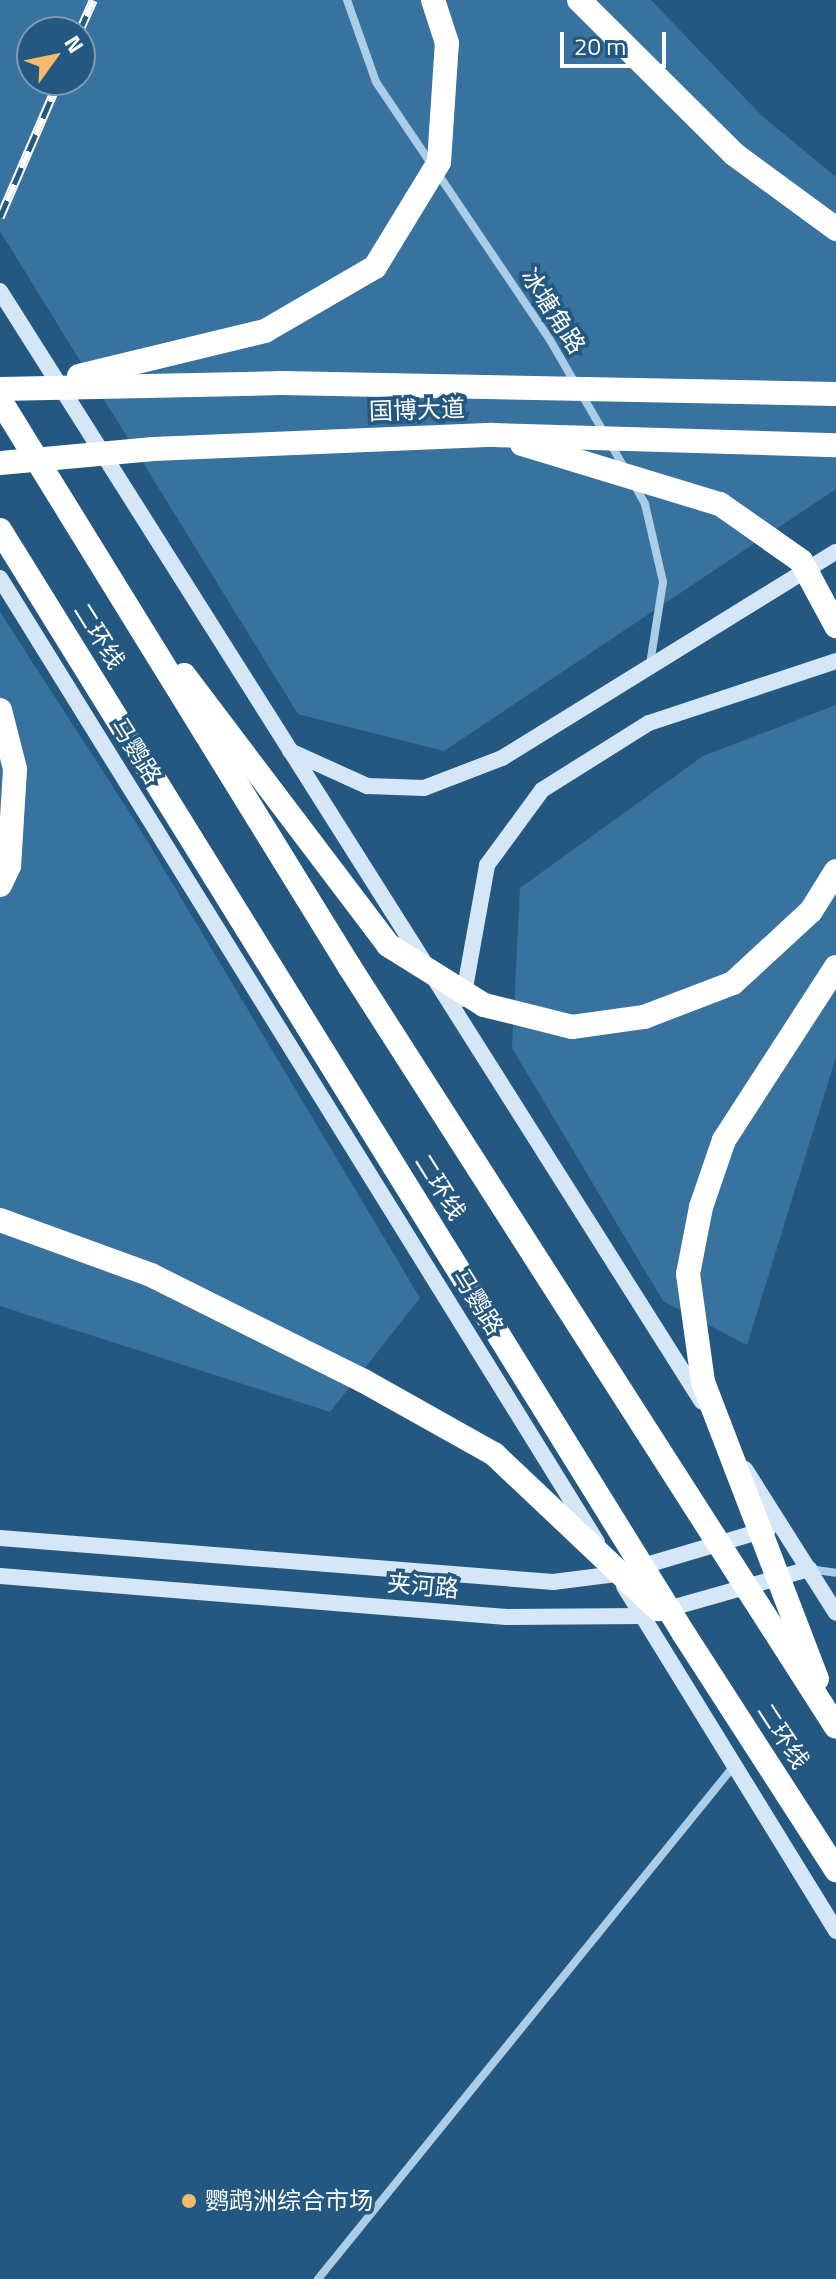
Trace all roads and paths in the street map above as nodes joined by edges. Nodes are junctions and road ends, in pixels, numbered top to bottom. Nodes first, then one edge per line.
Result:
1 (347, 0) edge
2 (433, 0) edge
3 (579, 0) edge
4 (836, 229) edge
5 (0, 291) edge
6 (34, 387) junction
7 (0, 389) edge
8 (836, 394) edge
9 (0, 400) edge
10 (493, 435) junction
11 (836, 445) edge
12 (0, 463) edge
13 (0, 530) edge
14 (836, 552) edge
15 (108, 577) junction
16 (0, 578) edge
17 (836, 626) edge
18 (836, 661) edge
19 (650, 664) junction
20 (0, 710) edge
21 (290, 751) junction
22 (836, 871) edge
23 (0, 885) edge
24 (836, 967) edge
25 (459, 1021) junction
26 (0, 1220) edge
27 (781, 1526) junction
28 (0, 1538) edge
29 (809, 1569) junction
30 (836, 1573) edge
31 (616, 1574) junction
32 (0, 1576) edge
33 (836, 1613) edge
34 (643, 1616) junction
35 (684, 1634) junction
36 (836, 1726) edge
37 (733, 1767) junction
38 (836, 1870) edge
39 (836, 1931) edge
40 (318, 2279) edge

1 - 19 street, 冰塘角路
2 - 6 highway, bridge
3 - 4 highway
5 - 21 main road
6 - 7 highway, 国博大道, bridge
6 - 8 highway, 国博大道, bridge
9 - 15 highway, 二环线, bridge
10 - 11 highway, 国博大道, bridge
10 - 12 highway, 国博大道, bridge
10 - 17 highway, bridge
13 - 35 highway, 二环线, bridge
14 - 19 main road
15 - 22 highway, bridge
15 - 36 highway, 二环线, bridge
16 - 31 main road, 马鹦路
18 - 25 main road
19 - 21 main road
20 - 23 highway
21 - 25 main road
24 - 36 highway, bridge
25 - 27 main road
26 - 35 highway, bridge
27 - 29 main road
27 - 31 main road, 夹河路
28 - 31 main road, 夹河路
29 - 30 street, 夹河路
29 - 33 main road
29 - 34 main road, 夹河路
31 - 34 main road, 马鹦路
32 - 34 main road, 夹河路
34 - 37 main road, 马鹦路
35 - 38 highway, 二环线, bridge
37 - 39 main road, 马鹦路
37 - 40 street

